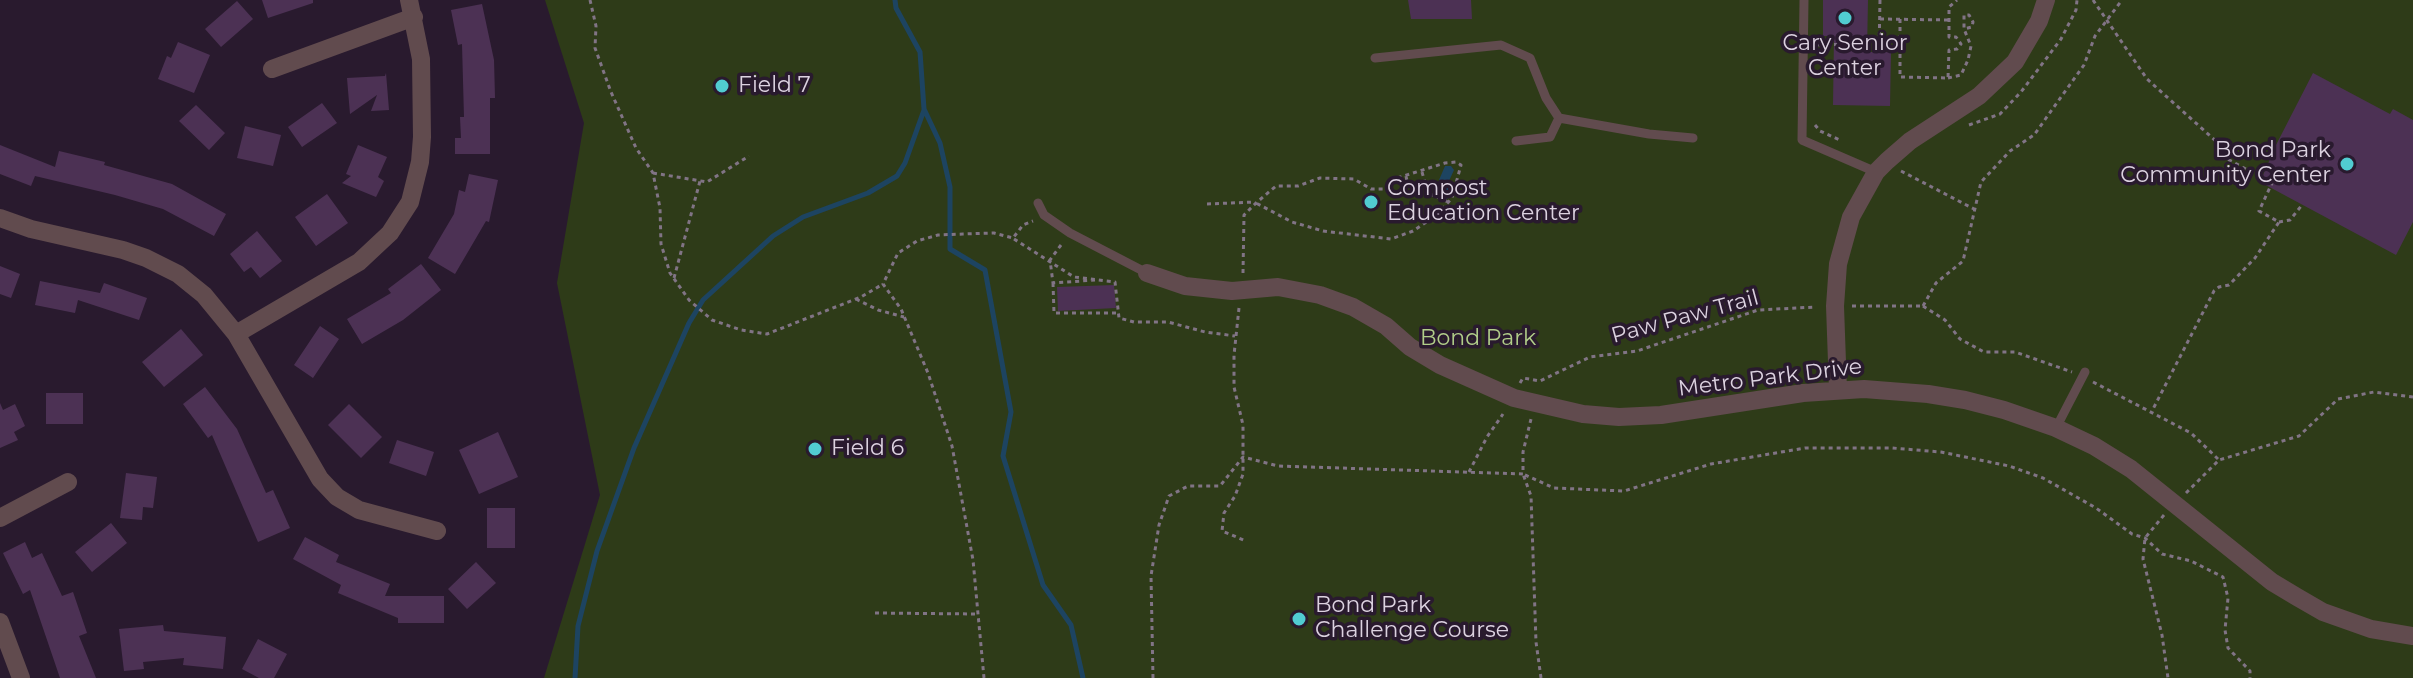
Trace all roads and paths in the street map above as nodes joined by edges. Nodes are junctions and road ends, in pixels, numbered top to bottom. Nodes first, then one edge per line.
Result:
1 (590, 0) edge
2 (1804, 0) edge
3 (1880, 0) edge
4 (1957, 0) edge
5 (2046, 0) edge
6 (2093, 0) edge
7 (2122, 0) edge
8 (411, 9) edge
9 (1880, 19) junction
10 (1900, 19) junction
11 (1949, 20) junction
12 (2107, 20) junction
13 (1964, 29) dead end
14 (1814, 36) dead end
15 (1949, 37) junction
16 (1879, 43) junction
17 (1900, 43) junction
18 (1855, 44) dead end
19 (1949, 50) junction
20 (1879, 52) dead end
21 (1375, 58) dead end
22 (272, 69) dead end
23 (1948, 78) junction
24 (1559, 118) junction
25 (1814, 124) dead end
26 (1693, 138) dead end
27 (1516, 141) dead end
28 (1843, 141) dead end
29 (749, 156) dead end
30 (1896, 168) dead end
31 (1422, 171) junction
32 (1876, 172) junction
33 (653, 173) junction
34 (1406, 176) junction
35 (700, 181) junction
36 (1410, 195) dead end
37 (1256, 202) junction
38 (1448, 202) junction
39 (1038, 203) dead end
40 (1207, 204) dead end
41 (2302, 205) dead end
42 (1976, 210) junction
43 (1044, 215) junction
44 (0, 218) edge
45 (2279, 222) junction
46 (1070, 233) junction
47 (1013, 238) junction
48 (1050, 260) junction
49 (1147, 273) joint
50 (674, 278) junction
51 (1110, 279) junction
52 (1053, 283) junction
53 (883, 284) junction
54 (1241, 289) junction
55 (856, 299) junction
56 (1835, 306) junction
57 (1118, 313) junction
58 (904, 317) junction
59 (236, 334) junction
60 (1235, 336) junction
61 (2085, 372) dead end
62 (1838, 390) junction
63 (2413, 397) edge
64 (1513, 408) junction
65 (2152, 411) dead end
66 (2056, 428) junction
67 (1243, 457) junction
68 (1469, 472) junction
69 (1523, 474) junction
70 (68, 482) dead end
71 (2176, 503) junction
72 (0, 518) edge
73 (437, 531) dead end
74 (2145, 538) junction
75 (1246, 541) dead end
76 (875, 613) dead end
77 (977, 614) junction
78 (0, 622) edge
79 (2413, 636) edge
80 (21, 678) edge
81 (984, 678) edge
82 (1153, 678) edge
83 (1541, 678) edge
84 (2168, 678) edge
85 (2250, 678) edge

1 - 33 path
2 - 32 lane
3 - 9 path
4 - 11 path
5 - 32 street
6 - 12 path
7 - 12 path, Paw Paw Trail
8 - 22 street
8 - 59 street
9 - 10 path
9 - 16 path
10 - 11 path
10 - 17 path
11 - 15 path
12 - 42 path, Paw Paw Trail
12 - 45 path
13 - 23 path
14 - 18 path
15 - 19 path
15 - 19 path
16 - 17 path
16 - 20 path
17 - 23 path
19 - 23 path
21 - 24 lane
24 - 26 lane
24 - 27 lane
25 - 28 path
29 - 35 path
30 - 42 path
31 - 34 path
31 - 38 path
31 - 38 path
32 - 56 street
33 - 35 path
33 - 50 path
34 - 36 path
34 - 37 path
35 - 50 path
37 - 38 path
37 - 40 path
37 - 54 path
39 - 43 lane
41 - 45 path
42 - 56 path, Paw Paw Trail
43 - 46 lane
43 - 47 path
44 - 59 street
45 - 65 path
46 - 48 path
46 - 49 lane
47 - 48 path
47 - 53 path
48 - 51 path
48 - 52 path
49 - 54 street, Metro Park Drive
50 - 55 path
51 - 52 path
51 - 57 path
52 - 57 path
53 - 55 path
53 - 58 path
54 - 60 path
54 - 64 street, Metro Park Drive
55 - 58 path
56 - 62 street
56 - 64 path, Paw Paw Trail
57 - 60 path
58 - 77 path
59 - 73 street
60 - 67 path
61 - 66 lane
62 - 64 street, Metro Park Drive
62 - 66 street, Metro Park Drive
63 - 71 path
64 - 68 path
64 - 69 path
66 - 71 street, Metro Park Drive
67 - 68 path
67 - 75 path
67 - 82 path
68 - 69 path
69 - 74 path
69 - 83 path
70 - 72 street
71 - 74 path
71 - 79 street, Metro Park Drive
74 - 84 path
74 - 85 path
76 - 77 path
77 - 81 path
78 - 80 street

